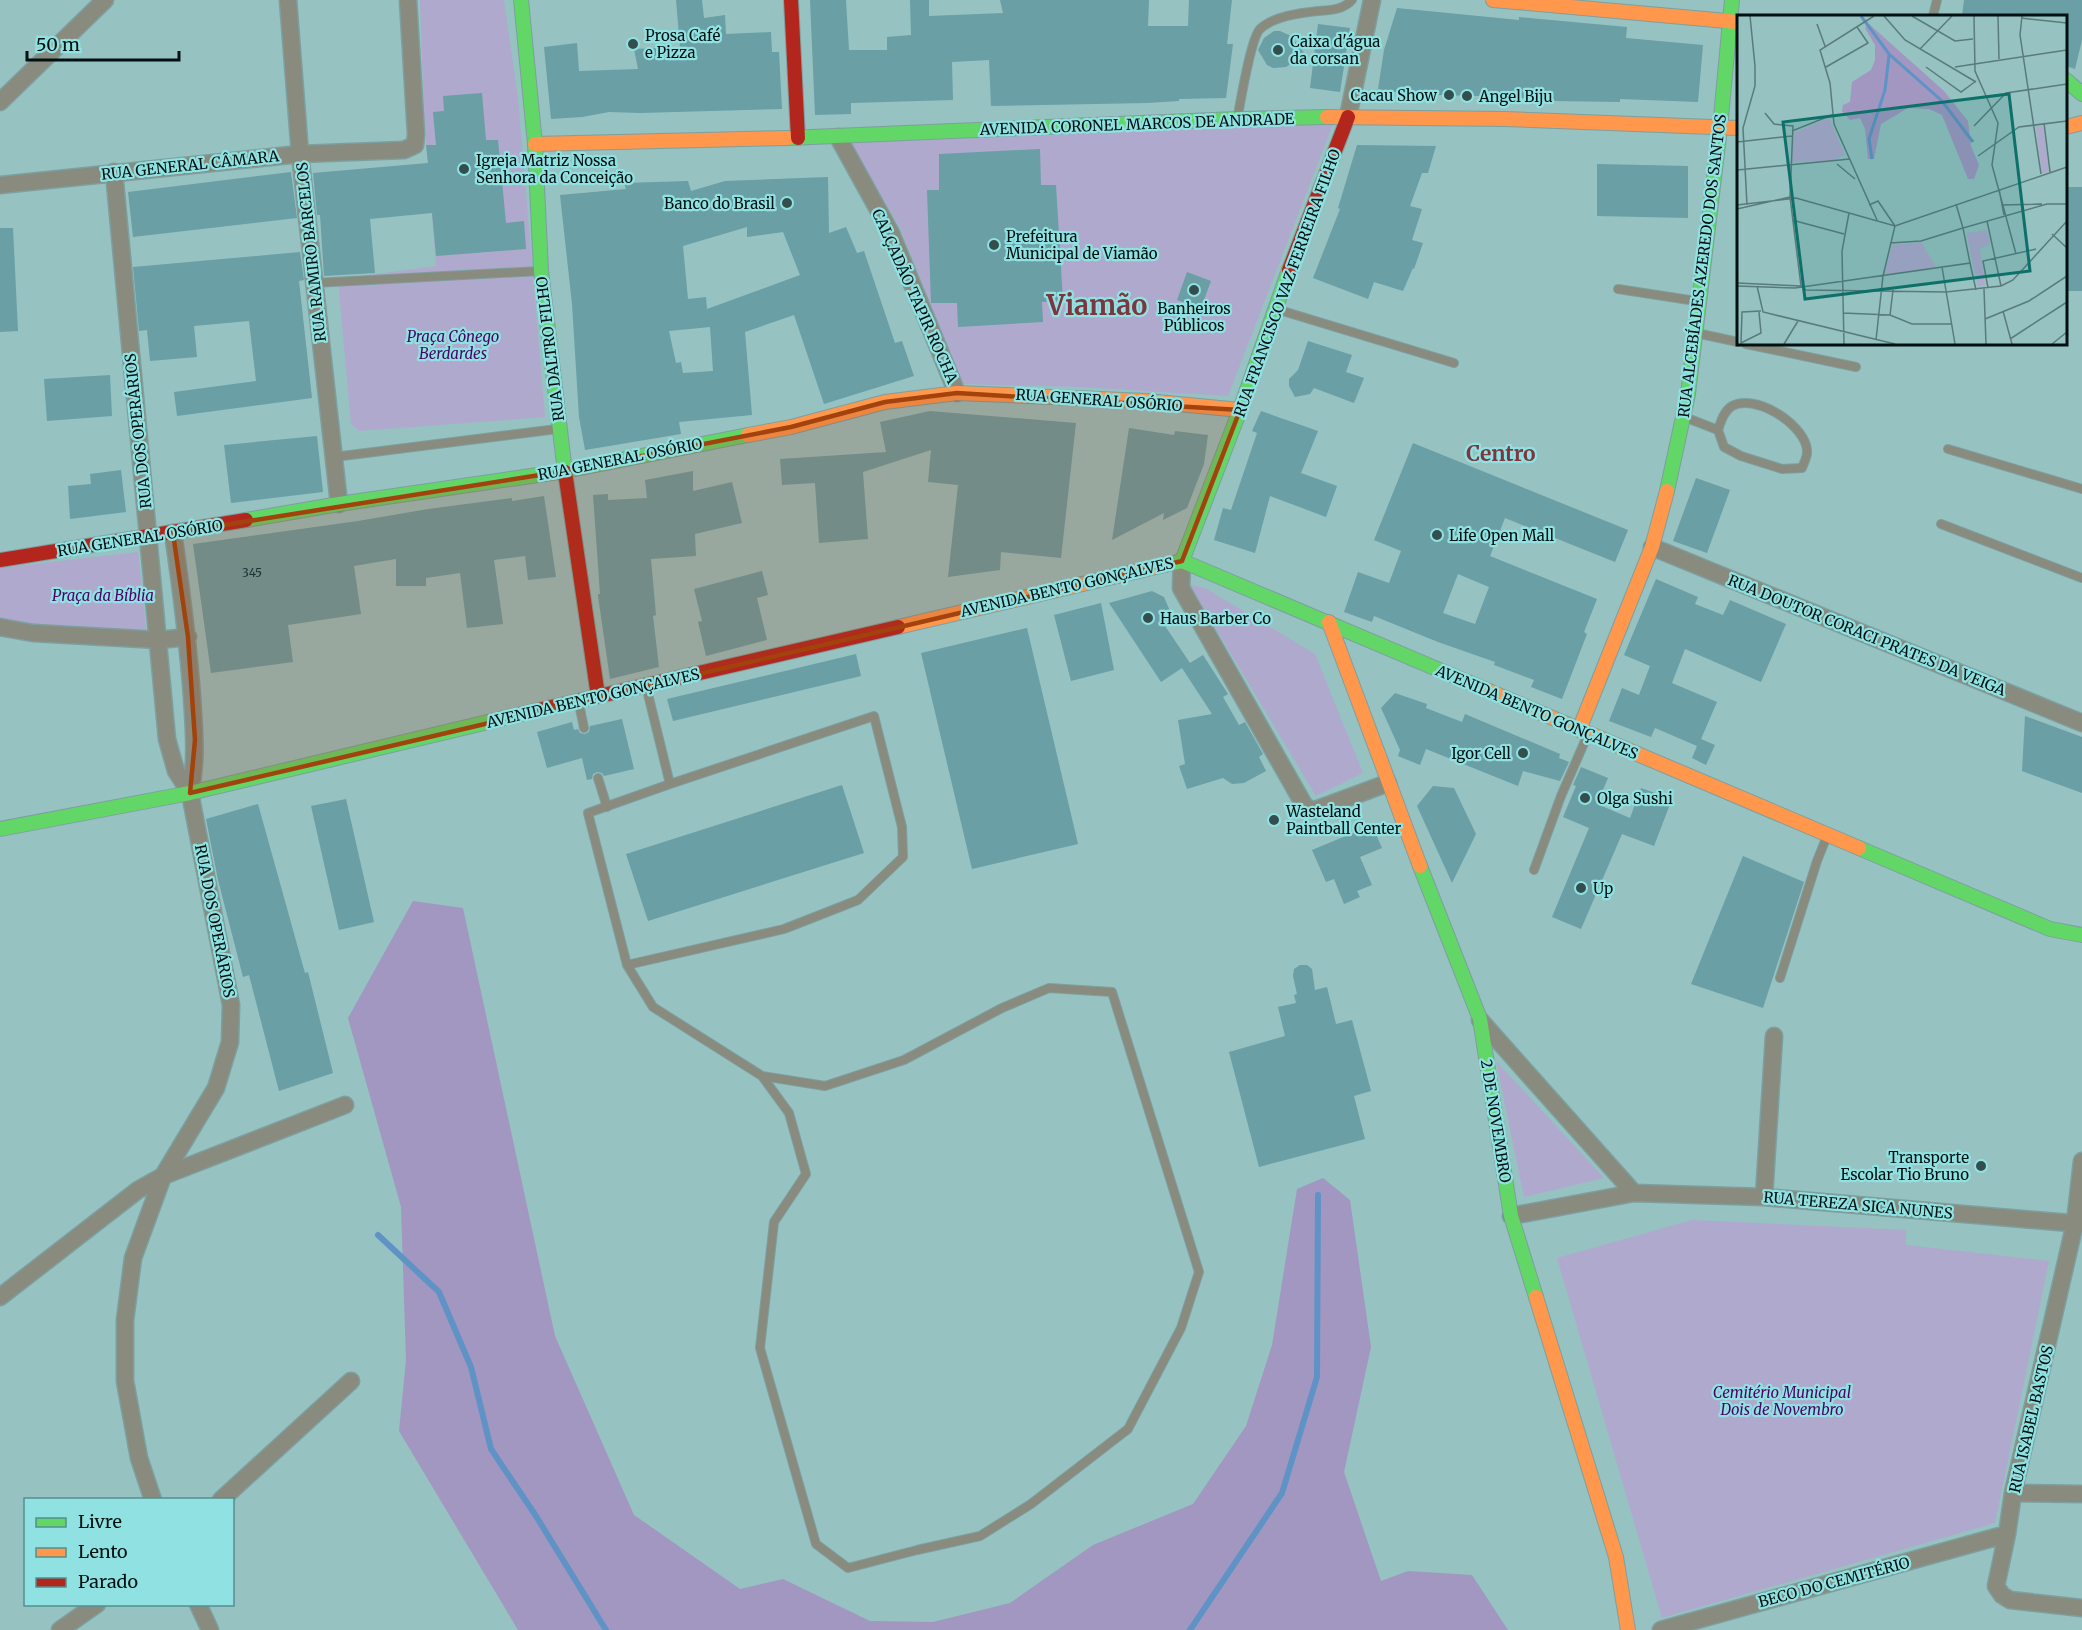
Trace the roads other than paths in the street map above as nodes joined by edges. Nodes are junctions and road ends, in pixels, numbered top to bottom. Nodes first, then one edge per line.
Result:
1 (105, 0) edge
2 (288, 0) edge
3 (408, 0) edge
4 (521, 0) edge
5 (791, 0) edge
6 (1353, 0) edge
7 (1372, 0) edge
8 (1493, 0) edge
9 (1732, 0) edge
10 (1937, 0) edge
11 (1934, 15) edge
12 (1734, 21) edge
13 (2067, 81) edge
14 (2082, 94) edge
15 (0, 102) edge
16 (1348, 117) junction
17 (1237, 119) junction
18 (2082, 123) edge
19 (2067, 127) edge
20 (1720, 128) junction
21 (1737, 128) edge
22 (838, 137) junction
23 (798, 138) junction
24 (535, 144) junction
25 (300, 154) junction
26 (114, 172) junction
27 (0, 185) edge
28 (541, 271) junction
29 (315, 283) junction
30 (1618, 289) dead end
31 (1699, 301) junction
32 (1276, 309) junction
33 (1695, 333) junction
34 (1737, 342) edge
35 (1751, 345) edge
36 (1454, 363) dead end
37 (1856, 367) dead end
38 (957, 393) junction
39 (1240, 410) junction
40 (1683, 417) junction
41 (560, 428) junction
42 (1718, 430) junction
43 (1948, 449) dead end
44 (334, 457) junction
45 (565, 471) junction
46 (2082, 489) edge
47 (339, 504) junction
48 (1941, 524) dead end
49 (173, 533) junction
50 (149, 537) junction
51 (1652, 547) junction
52 (0, 560) edge
53 (1182, 561) junction
54 (2082, 578) edge
55 (1329, 622) junction
56 (0, 627) edge
57 (188, 637) junction
58 (159, 640) junction
59 (646, 686) junction
60 (598, 696) junction
61 (578, 700) junction
62 (2082, 723) edge
63 (584, 728) dead end
64 (1583, 732) junction
65 (598, 778) dead end
66 (1388, 783) junction
67 (670, 784) junction
68 (190, 793) junction
69 (607, 807) junction
70 (0, 829) edge
71 (1828, 836) junction
72 (1534, 870) dead end
73 (2082, 935) edge
74 (627, 965) junction
75 (1780, 978) dead end
76 (1480, 1019) junction
77 (1774, 1036) dead end
78 (762, 1076) junction
79 (345, 1105) dead end
80 (182, 1145) junction
81 (218, 1155) junction
82 (2082, 1161) edge
83 (163, 1176) junction
84 (1634, 1193) junction
85 (1764, 1197) junction
86 (1511, 1216) junction
87 (2079, 1224) edge
88 (0, 1297) edge
89 (351, 1381) dead end
90 (2013, 1493) junction
91 (2082, 1494) edge
92 (152, 1498) edge
93 (223, 1498) edge
94 (2007, 1534) junction
95 (96, 1606) edge
96 (198, 1606) edge
97 (2082, 1608) edge
98 (60, 1630) edge
99 (210, 1630) edge
100 (1628, 1630) edge
101 (1661, 1630) edge

1 - 15 street
2 - 25 street, RUA RAMIRO BARCELOS
3 - 25 street, RUA GENERAL CÂMARA
4 - 24 main road, RUA DALTRO FILHO
5 - 23 main road
6 - 17 lane
7 - 16 street, RUA FRANCISCO VAZ FERREIRA FILHO
8 - 12 main road
9 - 12 main road, RUA ALCEBÍADES AZEREDO DOS SANTOS
10 - 11 lane
12 - 20 main road, RUA ALCEBÍADES AZEREDO DOS SANTOS
13 - 14 main road
16 - 17 main road, AVENIDA CORONEL MARCOS DE ANDRADE
16 - 20 main road, AVENIDA CORONEL MARCOS DE ANDRADE
16 - 32 main road, RUA FRANCISCO VAZ FERREIRA FILHO
17 - 22 main road, AVENIDA CORONEL MARCOS DE ANDRADE
18 - 19 main road
20 - 21 main road, AVENIDA CORONEL MARCOS DE ANDRADE
20 - 31 main road, RUA ALCEBÍADES AZEREDO DOS SANTOS
22 - 23 main road, AVENIDA CORONEL MARCOS DE ANDRADE
22 - 38 street, CALÇADÃO TAPIR ROCHA
23 - 24 main road, AVENIDA CORONEL MARCOS DE ANDRADE
24 - 28 main road, RUA DALTRO FILHO
25 - 26 street, RUA GENERAL CÂMARA
25 - 29 street, RUA RAMIRO BARCELOS
26 - 27 street, RUA GENERAL CÂMARA
26 - 50 street, RUA DOS OPERÁRIOS
28 - 29 lane
28 - 41 main road, RUA DALTRO FILHO
29 - 44 street, RUA RAMIRO BARCELOS
30 - 31 lane
31 - 33 main road, RUA ALCEBÍADES AZEREDO DOS SANTOS
32 - 36 lane
32 - 39 main road, RUA FRANCISCO VAZ FERREIRA FILHO
33 - 34 lane
33 - 40 main road, RUA ALCEBÍADES AZEREDO DOS SANTOS
35 - 37 lane
38 - 39 main road, RUA GENERAL OSÓRIO
38 - 45 main road, RUA GENERAL OSÓRIO
39 - 53 main road, RUA FRANCISCO VAZ FERREIRA FILHO
40 - 42 lane
40 - 51 main road, RUA ALCEBÍADES AZEREDO DOS SANTOS
41 - 44 lane
41 - 45 main road, RUA DALTRO FILHO
42 - 42 lane
43 - 46 lane
44 - 47 street, RUA RAMIRO BARCELOS
45 - 47 main road, RUA GENERAL OSÓRIO
45 - 60 main road, RUA DALTRO FILHO
47 - 49 main road, RUA GENERAL OSÓRIO
48 - 54 lane
49 - 50 main road, RUA GENERAL OSÓRIO
49 - 57 street, RUA DOS OPERÁRIOS
50 - 52 main road, RUA GENERAL OSÓRIO
50 - 58 street, RUA DOS OPERÁRIOS
51 - 62 street, RUA DOUTOR CORACI PRATES DA VEIGA
51 - 64 main road, RUA ALCEBÍADES AZEREDO DOS SANTOS
53 - 55 main road, AVENIDA BENTO GONÇALVES
53 - 59 main road, AVENIDA BENTO GONÇALVES
53 - 66 street
55 - 64 main road, AVENIDA BENTO GONÇALVES
55 - 66 main road, 2 DE NOVEMBRO
56 - 58 street
57 - 58 street
57 - 68 street, RUA DOS OPERÁRIOS
58 - 68 street, RUA DOS OPERÁRIOS
59 - 60 main road, AVENIDA BENTO GONÇALVES
59 - 67 lane
60 - 61 main road, AVENIDA BENTO GONÇALVES
61 - 63 lane
61 - 68 main road, AVENIDA BENTO GONÇALVES
64 - 71 main road, AVENIDA BENTO GONÇALVES
64 - 72 lane
65 - 69 lane
66 - 76 main road, 2 DE NOVEMBRO
67 - 69 lane
67 - 74 lane
68 - 70 main road, AVENIDA BENTO GONÇALVES
68 - 80 street, RUA DOS OPERÁRIOS
69 - 74 lane
71 - 73 main road, AVENIDA BENTO GONÇALVES
71 - 75 lane
74 - 78 lane
76 - 84 street
76 - 86 main road, 2 DE NOVEMBRO
77 - 85 street
78 - 78 lane
79 - 81 street
80 - 81 street
80 - 83 street, RUA DOS OPERÁRIOS
81 - 83 street
82 - 87 street, RUA ISABEL BASTOS
83 - 88 street
83 - 92 street, RUA DOS OPERÁRIOS
84 - 85 street, RUA TEREZA SICA NUNES
84 - 86 street, RUA TEREZA SICA NUNES
85 - 87 street, RUA TEREZA SICA NUNES
86 - 100 main road, 2 DE NOVEMBRO
87 - 90 street, RUA ISABEL BASTOS
89 - 93 street
90 - 91 street
90 - 94 street, RUA ISABEL BASTOS
94 - 97 street, RUA ISABEL BASTOS
94 - 101 street, BECO DO CEMITÉRIO
95 - 98 street
96 - 99 street

